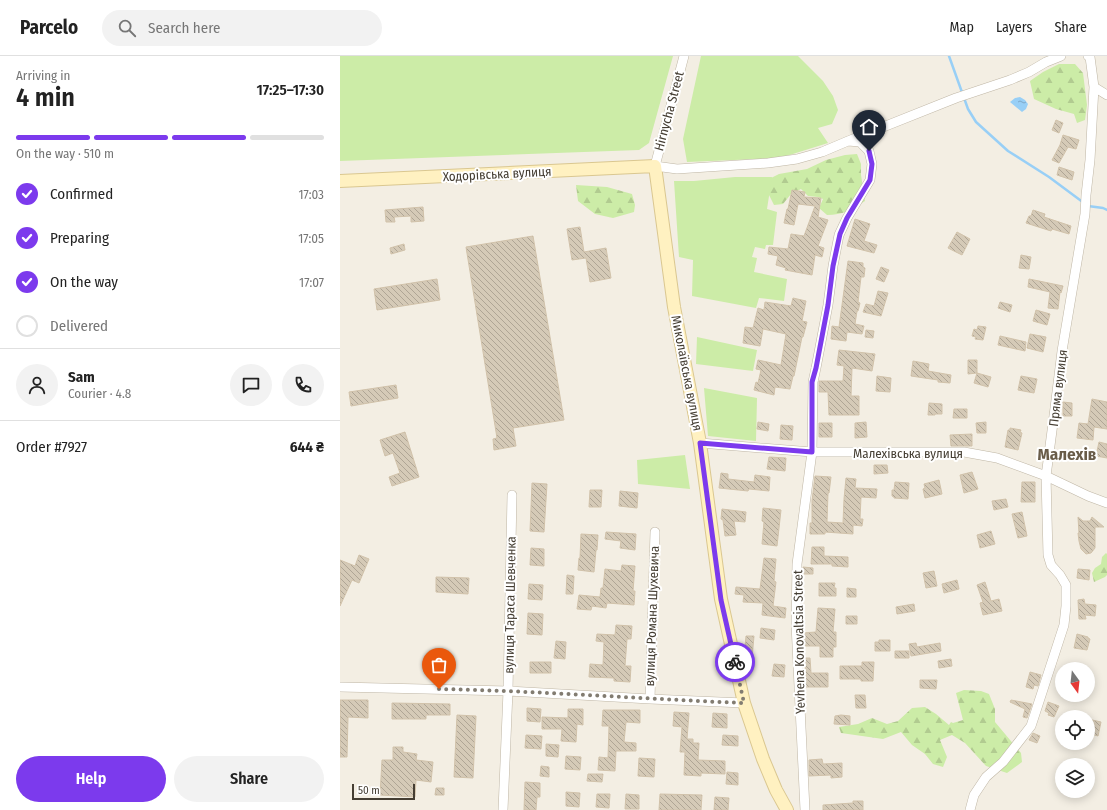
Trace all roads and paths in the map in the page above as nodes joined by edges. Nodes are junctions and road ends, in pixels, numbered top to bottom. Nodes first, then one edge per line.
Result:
1 (684, 56) edge
2 (1061, 56) edge
3 (1089, 56) edge
4 (1094, 88) junction
5 (1107, 95) edge
6 (848, 141) junction
7 (655, 166) junction
8 (340, 181) edge
9 (700, 443) junction
10 (812, 452) junction
11 (1046, 476) junction
12 (512, 495) dead end
13 (1107, 503) edge
14 (655, 532) dead end
15 (340, 687) edge
16 (508, 690) junction
17 (650, 699) junction
18 (744, 703) junction
19 (503, 810) edge
20 (787, 810) edge
21 (805, 810) edge
22 (970, 810) edge

1 - 7 street, Hirnycha Street
2 - 6 street
3 - 4 street, Пряма вулиця
4 - 5 street
4 - 11 street, Пряма вулиця
6 - 7 street
6 - 10 street, Yevhena Konovaltsia Street
7 - 8 main road, Ходорівська вулиця
7 - 9 main road, Миколаївська вулиця
9 - 10 street, Малехівська вулиця
9 - 18 main road, Миколаївська вулиця
10 - 11 street, Малехівська вулиця
10 - 21 street, Yevhena Konovaltsia Street
11 - 13 street, Малехівська вулиця
11 - 22 street, Пряма вулиця
12 - 16 street, вулиця Тараса Шевченка
14 - 17 street, вулиця Романа Шухевича
15 - 16 street
16 - 17 street
16 - 19 street, вулиця Тараса Шевченка
17 - 18 street
18 - 20 main road, Миколаївська вулиця

